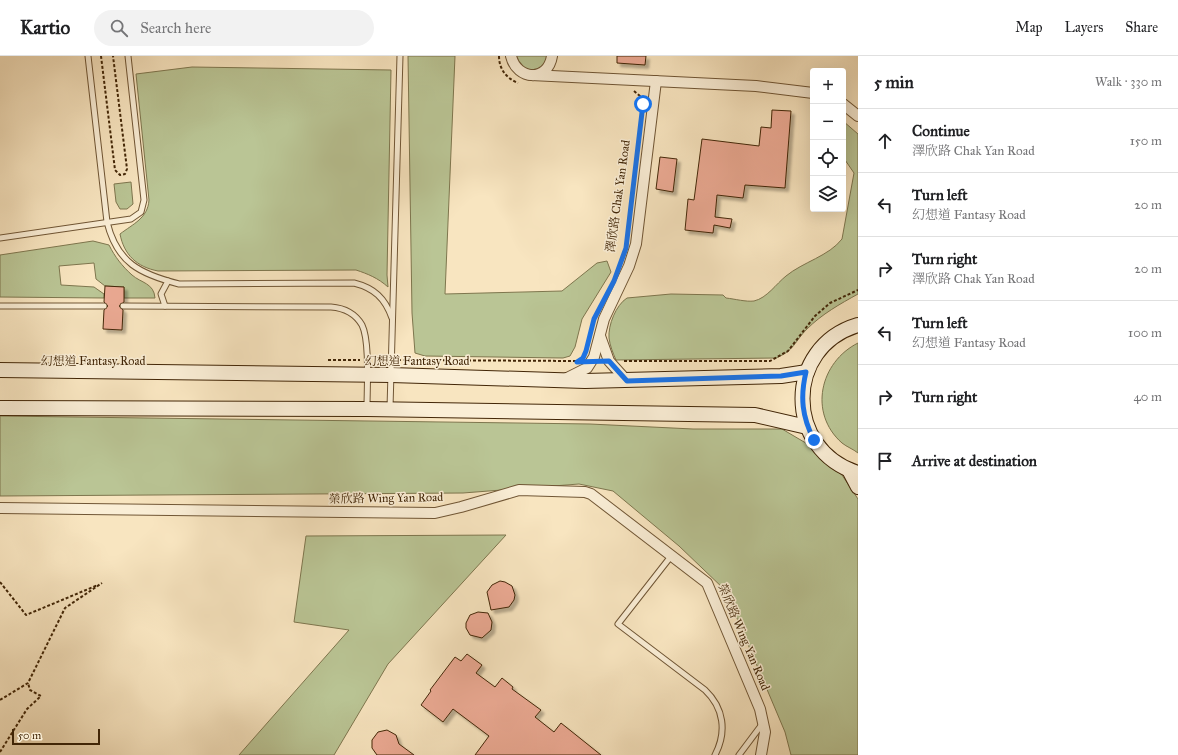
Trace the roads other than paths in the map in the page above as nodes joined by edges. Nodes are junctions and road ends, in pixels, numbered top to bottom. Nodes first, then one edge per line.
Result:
1 (88, 56) edge
2 (128, 56) edge
3 (400, 56) edge
4 (511, 56) edge
5 (552, 56) edge
6 (531, 75) junction
7 (566, 76) junction
8 (656, 82) junction
9 (810, 93) edge
10 (846, 106) edge
11 (858, 116) edge
12 (107, 222) junction
13 (0, 238) edge
14 (168, 281) junction
15 (0, 306) edge
16 (104, 306) dead end
17 (124, 306) dead end
18 (165, 306) junction
19 (392, 318) junction
20 (858, 325) edge
21 (600, 336) junction
22 (0, 370) edge
23 (806, 372) junction
24 (367, 375) junction
25 (391, 375) junction
26 (560, 380) junction
27 (627, 381) junction
28 (0, 408) edge
29 (367, 409) junction
30 (390, 409) junction
31 (807, 426) junction
32 (854, 472) edge
33 (858, 487) edge
34 (0, 508) edge
35 (672, 555) junction
36 (763, 722) junction
37 (715, 755) edge
38 (739, 755) edge
39 (761, 755) edge

1 - 12 lane
2 - 12 lane
3 - 19 lane
4 - 6 street
5 - 6 street
5 - 7 street
6 - 7 street
7 - 8 street
8 - 9 street
8 - 21 street, 澤欣路 Chak Yan Road
10 - 11 street
12 - 13 lane
12 - 14 lane
14 - 18 lane
14 - 19 lane
15 - 16 lane
17 - 18 lane
18 - 24 lane
19 - 25 lane
20 - 23 main road
21 - 26 street, 澤欣路 Chak Yan Road
21 - 27 street
22 - 24 main road, 幻想道 Fantasy Road
23 - 27 main road, 幻想道 Fantasy Road
23 - 31 main road
24 - 25 main road, 幻想道 Fantasy Road
24 - 29 lane
25 - 26 main road, 幻想道 Fantasy Road
25 - 30 lane
26 - 27 main road, 幻想道 Fantasy Road
28 - 29 main road
29 - 30 main road
30 - 31 main road
31 - 32 main road
32 - 33 main road
34 - 35 street, 榮欣路 Wing Yan Road
35 - 36 street, 榮欣路 Wing Yan Road
35 - 37 lane
36 - 38 lane
36 - 39 street, 榮欣路 Wing Yan Road

